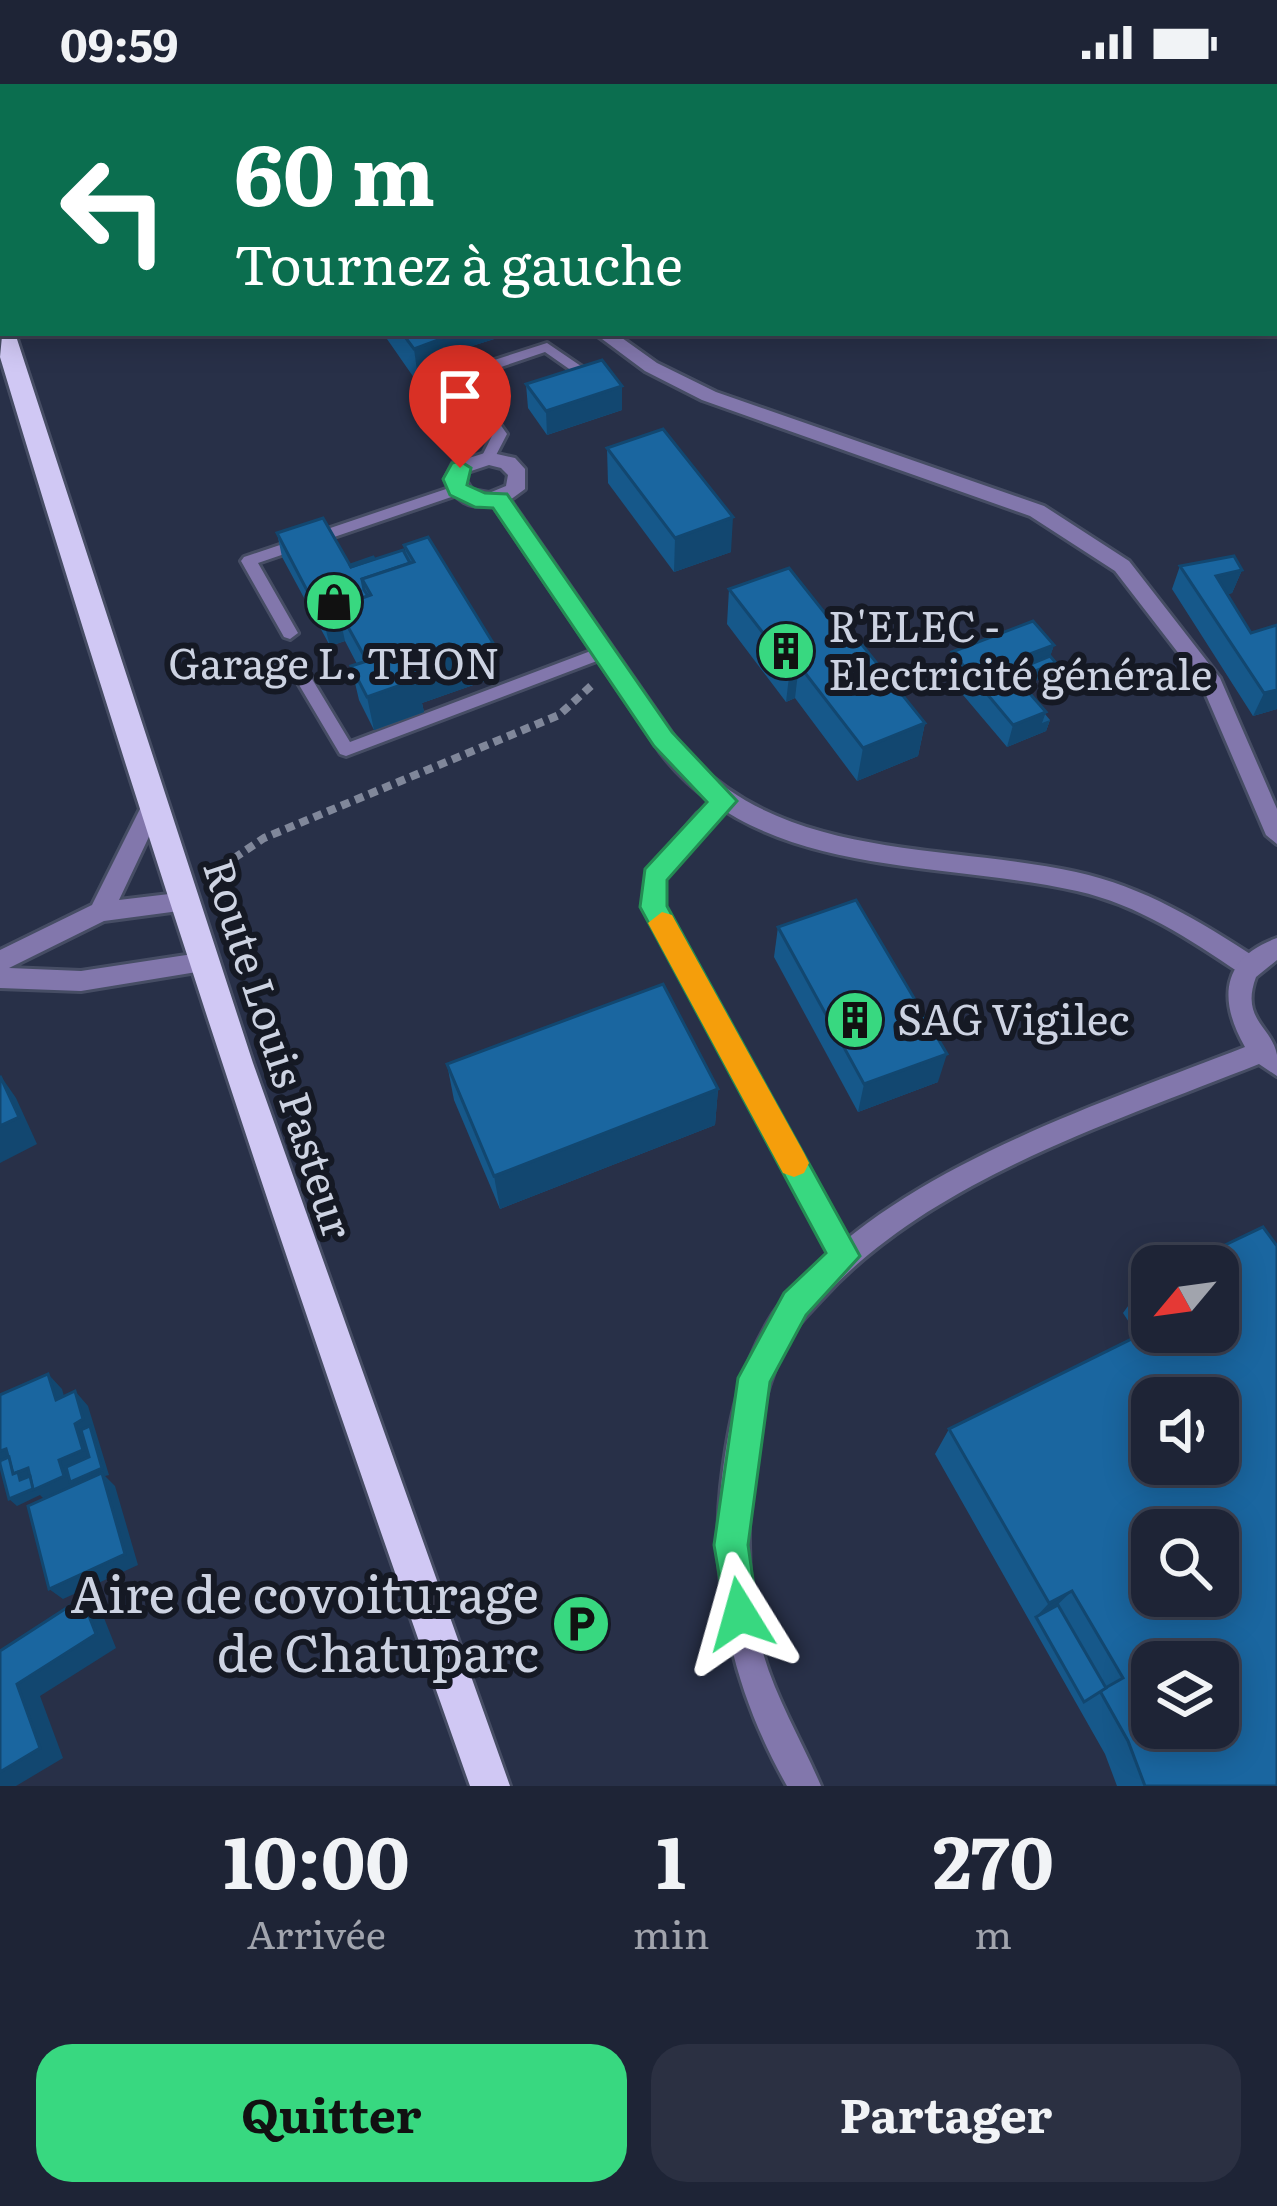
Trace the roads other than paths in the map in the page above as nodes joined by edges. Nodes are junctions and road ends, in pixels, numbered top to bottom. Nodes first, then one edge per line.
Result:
1 (5, 336) edge
2 (606, 336) edge
3 (590, 377) edge
4 (488, 458) junction
5 (458, 490) junction
6 (499, 499) junction
7 (290, 633) dead end
8 (608, 657) junction
9 (303, 678) dead end
10 (724, 801) junction
11 (153, 805) junction
12 (1277, 836) edge
13 (183, 896) junction
14 (101, 912) junction
15 (1277, 948) edge
16 (0, 961) edge
17 (206, 962) junction
18 (1249, 966) junction
19 (0, 977) edge
20 (1269, 1059) edge
21 (844, 1256) junction
22 (490, 1786) edge
23 (806, 1786) edge

1 - 11 main road, Route Louis Pasteur
2 - 12 street
3 - 4 lane
4 - 5 street
4 - 6 street
5 - 6 street
5 - 7 lane
6 - 8 street
8 - 9 lane
8 - 10 street
10 - 18 street
10 - 21 lane
11 - 13 main road, Route Louis Pasteur
11 - 14 street
13 - 14 street
13 - 17 main road, Route Louis Pasteur
14 - 16 street
15 - 18 street
17 - 19 street
17 - 22 main road, Route Louis Pasteur
18 - 20 street
20 - 21 street
21 - 23 street

